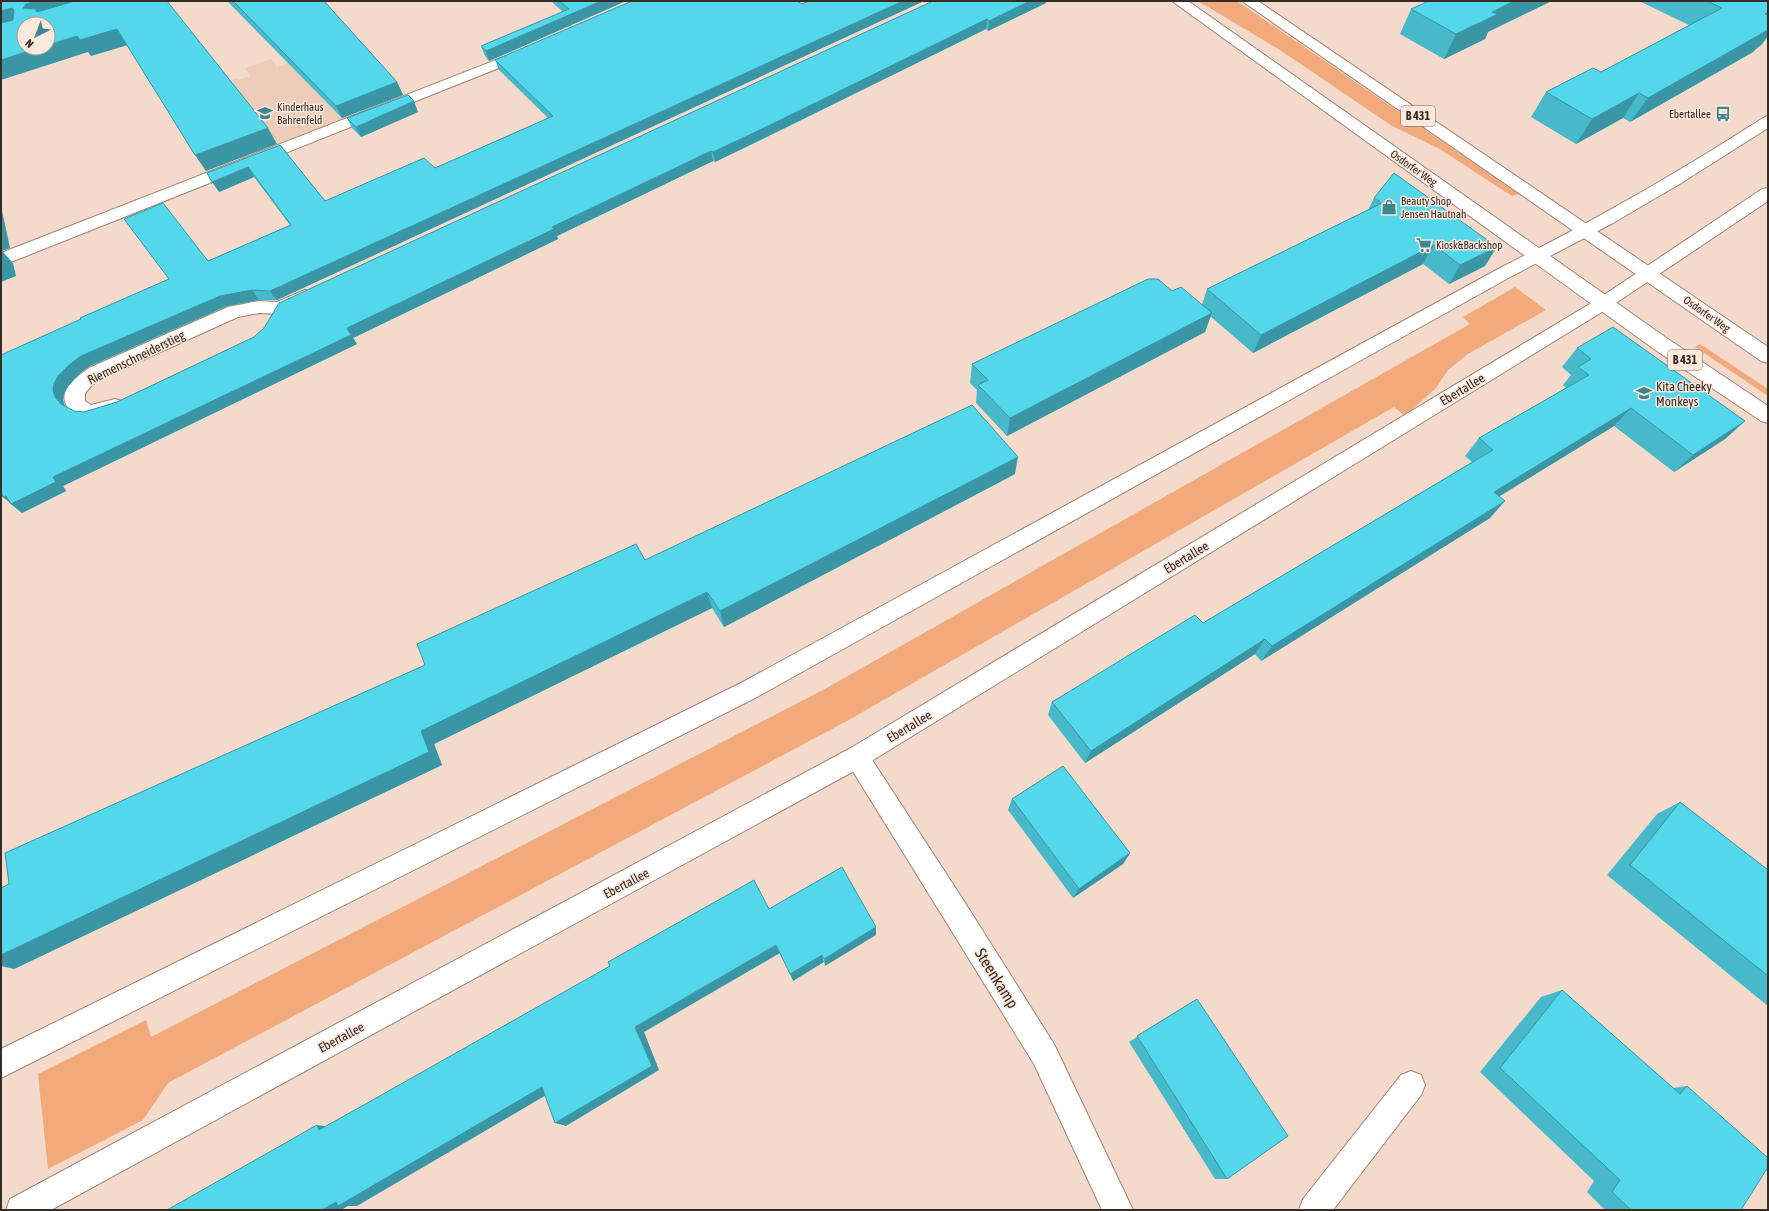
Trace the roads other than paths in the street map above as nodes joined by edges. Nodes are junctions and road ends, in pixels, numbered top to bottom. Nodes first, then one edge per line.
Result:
1 (1179, 1) edge
2 (1249, 1) edge
3 (534, 48) edge
4 (1768, 120) edge
5 (1768, 193) edge
6 (1586, 231) junction
7 (1538, 256) junction
8 (1, 260) edge
9 (1649, 274) junction
10 (322, 288) edge
11 (1604, 303) junction
12 (279, 308) junction
13 (268, 327) edge
14 (1768, 356) edge
15 (132, 398) edge
16 (1768, 416) edge
17 (857, 757) junction
18 (1, 1064) edge
19 (1411, 1085) dead end
20 (22, 1210) edge
21 (1118, 1210) edge
22 (1314, 1210) edge

1 - 7 main road, Osdorfer Weg / B 431
2 - 6 main road, Osdorfer Weg / B 431
3 - 8 main road
4 - 6 main road
5 - 9 main road, Ebertallee
6 - 7 main road
6 - 9 main road, Osdorfer Weg / B 431
7 - 11 main road, Osdorfer Weg / B 431
7 - 18 main road
9 - 11 main road, Ebertallee
9 - 14 main road, Osdorfer Weg / B 431
10 - 12 main road, Riemenschneiderstieg
11 - 16 main road, Osdorfer Weg / B 431
11 - 17 main road, Ebertallee
12 - 13 main road
12 - 15 main road, Riemenschneiderstieg
17 - 20 main road, Ebertallee
17 - 21 main road, Steenkamp
19 - 22 main road

